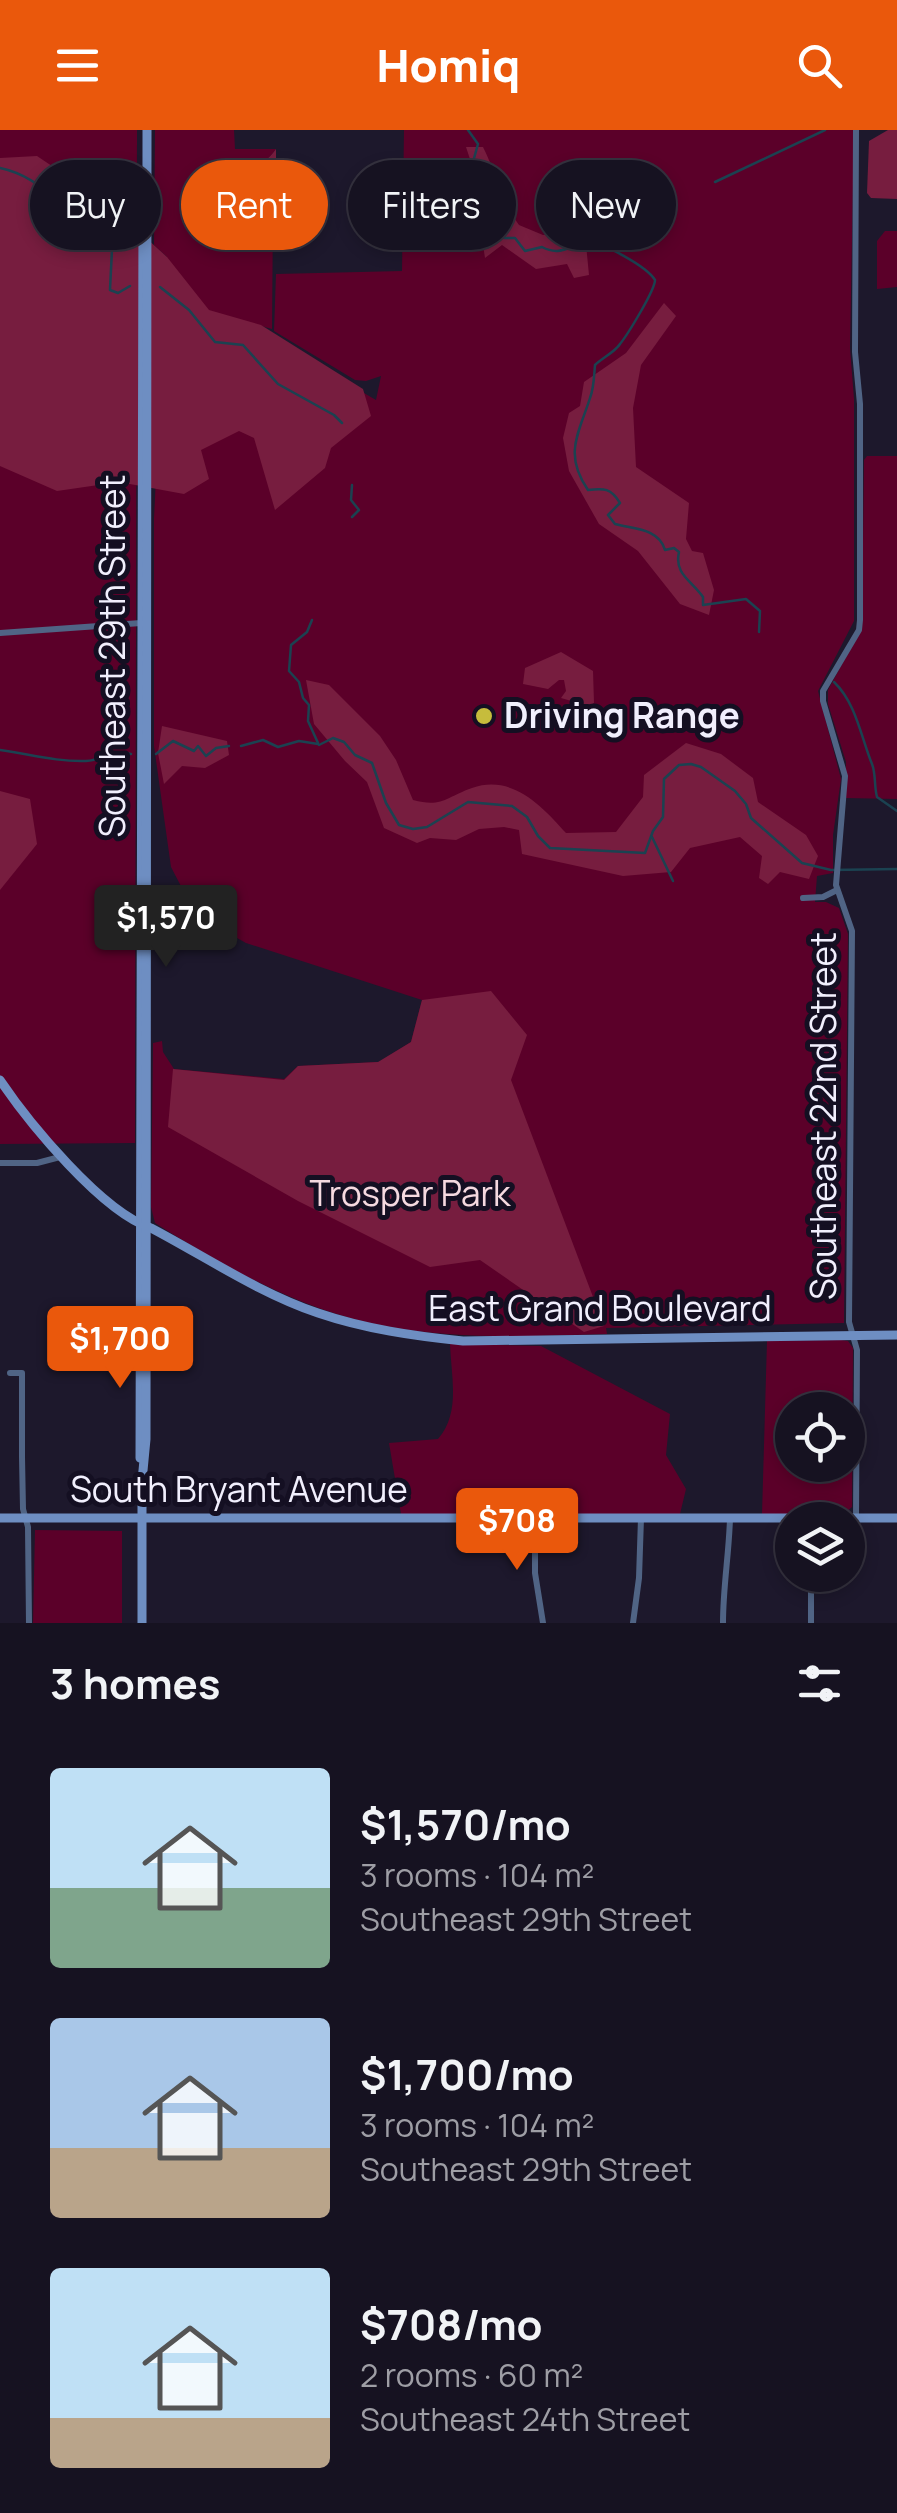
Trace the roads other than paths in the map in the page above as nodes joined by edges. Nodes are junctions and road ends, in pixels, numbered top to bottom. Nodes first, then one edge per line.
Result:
1 (856, 130) edge
2 (148, 131) edge
3 (144, 623) junction
4 (0, 633) edge
5 (837, 890) junction
6 (803, 898) dead end
7 (0, 1080) edge
8 (62, 1157) junction
9 (0, 1163) edge
10 (142, 1225) junction
11 (897, 1335) edge
12 (852, 1336) junction
13 (10, 1373) dead end
14 (856, 1502) edge
15 (142, 1517) junction
16 (0, 1518) edge
17 (26, 1518) junction
18 (535, 1518) junction
19 (640, 1518) junction
20 (730, 1518) junction
21 (897, 1518) edge
22 (775, 1519) edge
23 (865, 1519) edge
24 (811, 1592) edge
25 (29, 1623) edge
26 (142, 1623) edge
27 (543, 1623) edge
28 (633, 1623) edge
29 (723, 1623) edge
30 (811, 1623) edge

1 - 5 street, Southeast 22nd Street
2 - 3 street, Southeast 29th Street
3 - 4 street
3 - 10 street, Southeast 29th Street
5 - 6 street
5 - 12 street, Southeast 22nd Street
7 - 8 street, East Grand Boulevard
8 - 9 street
8 - 10 street, East Grand Boulevard
10 - 12 street, East Grand Boulevard
10 - 15 street, Southeast 29th Street
11 - 12 street, East Grand Boulevard
12 - 14 street, Southeast 22nd Street
13 - 17 street
15 - 17 street, South Bryant Avenue
15 - 18 street, South Bryant Avenue
15 - 26 street, Southeast 29th Street
16 - 17 street, South Bryant Avenue
17 - 25 street
18 - 19 street, South Bryant Avenue
18 - 27 street
19 - 20 street, South Bryant Avenue
19 - 28 street
20 - 22 street, South Bryant Avenue
20 - 29 street
21 - 23 street, South Bryant Avenue
24 - 30 street

